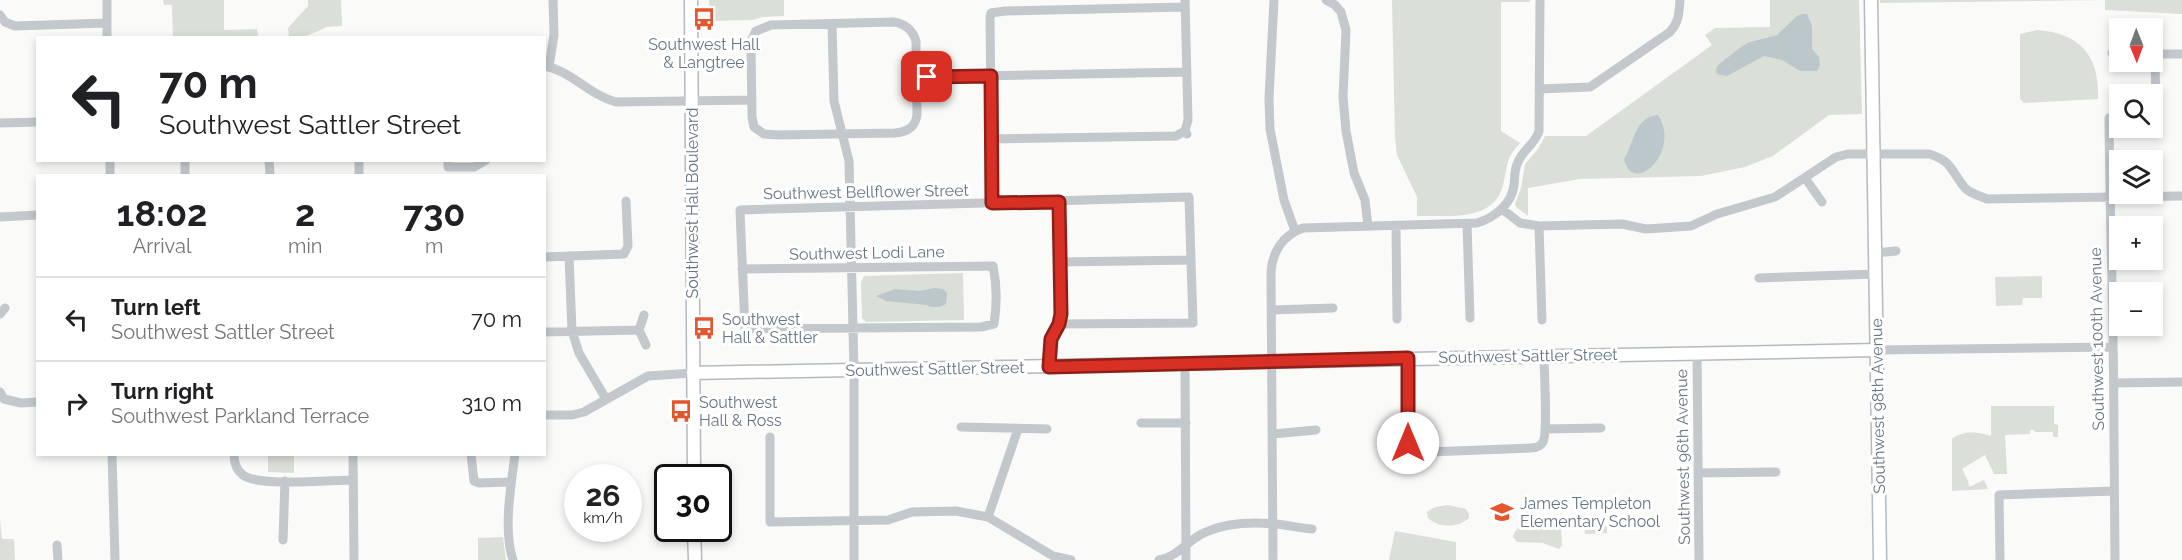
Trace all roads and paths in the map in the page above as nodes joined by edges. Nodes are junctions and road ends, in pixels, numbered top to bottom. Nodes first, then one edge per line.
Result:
1 (107, 0) edge
2 (553, 0) edge
3 (691, 0) edge
4 (1274, 0) edge
5 (1326, 0) edge
6 (1540, 0) edge
7 (1680, 0) edge
8 (1871, 0) edge
9 (1185, 3) edge
10 (0, 15) edge
11 (107, 23) junction
12 (832, 24) junction
13 (107, 36) edge
14 (2163, 54) edge
15 (2182, 54) edge
16 (547, 67) edge
17 (1187, 72) junction
18 (991, 76) junction
19 (917, 77) junction
20 (1539, 89) junction
21 (752, 100) junction
22 (692, 102) junction
23 (36, 122) edge
24 (0, 123) edge
25 (843, 134) junction
26 (992, 139) junction
27 (1874, 154) junction
28 (448, 162) edge
29 (483, 162) edge
30 (1805, 178) junction
31 (2182, 196) edge
32 (2163, 197) edge
33 (2109, 198) edge
34 (626, 201) dead end
35 (1059, 202) junction
36 (1822, 202) dead end
37 (992, 203) junction
38 (2110, 204) edge
39 (850, 207) junction
40 (1502, 209) junction
41 (36, 215) edge
42 (0, 217) edge
43 (1467, 224) junction
44 (1368, 226) junction
45 (1396, 226) junction
46 (1539, 226) junction
47 (1295, 231) junction
48 (1896, 252) dead end
49 (1875, 253) junction
50 (569, 256) junction
51 (546, 257) edge
52 (1191, 260) junction
53 (1060, 262) junction
54 (852, 268) junction
55 (742, 269) junction
56 (1875, 274) junction
57 (1759, 278) dead end
58 (1333, 308) dead end
59 (1271, 310) junction
60 (644, 315) dead end
61 (1470, 318) dead end
62 (1397, 319) dead end
63 (1542, 320) dead end
64 (1059, 324) junction
65 (852, 328) junction
66 (639, 330) junction
67 (572, 331) junction
68 (546, 332) edge
69 (646, 345) dead end
70 (2112, 347) junction
71 (1877, 350) junction
72 (1697, 353) junction
73 (1544, 355) junction
74 (1408, 358) junction
75 (1271, 361) junction
76 (1185, 364) junction
77 (1049, 367) junction
78 (854, 371) junction
79 (693, 373) junction
80 (2182, 382) edge
81 (2114, 383) junction
82 (0, 392) edge
83 (606, 399) junction
84 (36, 402) edge
85 (546, 415) edge
86 (1141, 423) dead end
87 (1186, 423) junction
88 (961, 428) dead end
89 (1601, 428) dead end
90 (1018, 429) junction
91 (1047, 429) dead end
92 (1545, 429) junction
93 (1316, 430) dead end
94 (1273, 434) junction
95 (770, 437) dead end
96 (112, 456) edge
97 (234, 456) edge
98 (353, 456) edge
99 (471, 456) edge
100 (515, 456) edge
101 (694, 464) edge
102 (1776, 472) dead end
103 (1698, 473) junction
104 (353, 480) junction
105 (285, 481) junction
106 (511, 482) junction
107 (2114, 491) junction
108 (988, 517) junction
109 (854, 522) junction
110 (1273, 524) junction
111 (1312, 529) dead end
112 (283, 540) dead end
113 (694, 542) edge
114 (1187, 542) junction
115 (57, 545) dead end
116 (1053, 558) edge
117 (58, 560) edge
118 (116, 560) edge
119 (354, 560) edge
120 (513, 560) edge
121 (694, 560) edge
122 (854, 560) edge
123 (1071, 560) edge
124 (1159, 560) edge
125 (1186, 560) edge
126 (1273, 560) edge
127 (1699, 560) edge
128 (1880, 560) edge
129 (2000, 560) edge
130 (2115, 560) edge

1 - 11 street
2 - 16 street
3 - 22 street, Southwest Hall Boulevard
4 - 47 street
5 - 44 street
6 - 20 street
7 - 20 street
8 - 27 street, Southwest 98th Avenue
9 - 17 street
9 - 18 street
10 - 11 street
11 - 13 street
12 - 19 street
12 - 21 street
12 - 25 street
14 - 15 street
16 - 22 street
17 - 18 street
17 - 26 street
18 - 19 street
18 - 26 street
19 - 25 street
20 - 40 street
21 - 22 street
21 - 25 street
22 - 79 street, Southwest Hall Boulevard
23 - 24 street
25 - 39 street
26 - 37 street
27 - 30 street
27 - 33 street
27 - 49 street, Southwest 98th Avenue
28 - 29 street
30 - 36 street
30 - 46 street
31 - 32 street
34 - 50 street
35 - 37 street, Southwest Bellflower Street
35 - 52 street
35 - 53 street
37 - 39 street, Southwest Bellflower Street
38 - 70 street, Southwest 100th Avenue
39 - 54 street
39 - 55 street, Southwest Bellflower Street
40 - 43 street
40 - 46 street
41 - 42 street
43 - 45 street
43 - 61 street
44 - 45 street
44 - 47 street
45 - 62 street
46 - 63 street
47 - 59 street
48 - 49 street
49 - 56 street, Southwest 98th Avenue
50 - 51 street
50 - 67 street
52 - 53 street
52 - 64 street
53 - 64 street
54 - 55 street, Southwest Lodi Lane
54 - 65 street
54 - 65 street, Southwest Lodi Lane
55 - 65 street
56 - 57 street
56 - 71 street, Southwest 98th Avenue
58 - 59 street
59 - 75 street
60 - 66 street
64 - 77 street
65 - 78 street
66 - 67 street
66 - 69 street
67 - 68 street
67 - 83 street
70 - 71 street, Southwest Sattler Street
70 - 81 street, Southwest 100th Avenue
71 - 72 street, Southwest Sattler Street
71 - 128 street, Southwest 98th Avenue
72 - 73 street, Southwest Sattler Street
72 - 103 street, Southwest 96th Avenue
73 - 74 street, Southwest Sattler Street
73 - 92 street
74 - 75 street, Southwest Sattler Street
74 - 92 street
75 - 76 street, Southwest Sattler Street
75 - 94 street
76 - 77 street, Southwest Sattler Street
76 - 87 street
77 - 78 street, Southwest Sattler Street
78 - 79 street, Southwest Sattler Street
78 - 109 street
79 - 83 street
79 - 101 street, Southwest Hall Boulevard
80 - 81 street
81 - 107 street, Southwest 100th Avenue
82 - 84 street
83 - 85 street
86 - 87 street
87 - 114 street
88 - 90 street
89 - 92 street
90 - 91 street
90 - 108 street
93 - 94 street
94 - 110 street
95 - 109 street
96 - 118 street
97 - 105 street
98 - 104 street
99 - 106 street
100 - 106 street
102 - 103 street
103 - 127 street, Southwest 96th Avenue
104 - 105 street
104 - 119 street
105 - 112 street
106 - 120 street
107 - 129 street
107 - 130 street, Southwest 100th Avenue
108 - 109 street
108 - 116 street
109 - 122 street
110 - 111 street
110 - 114 street
110 - 126 street
113 - 121 street
114 - 124 street
114 - 125 street
115 - 117 street
116 - 123 street

